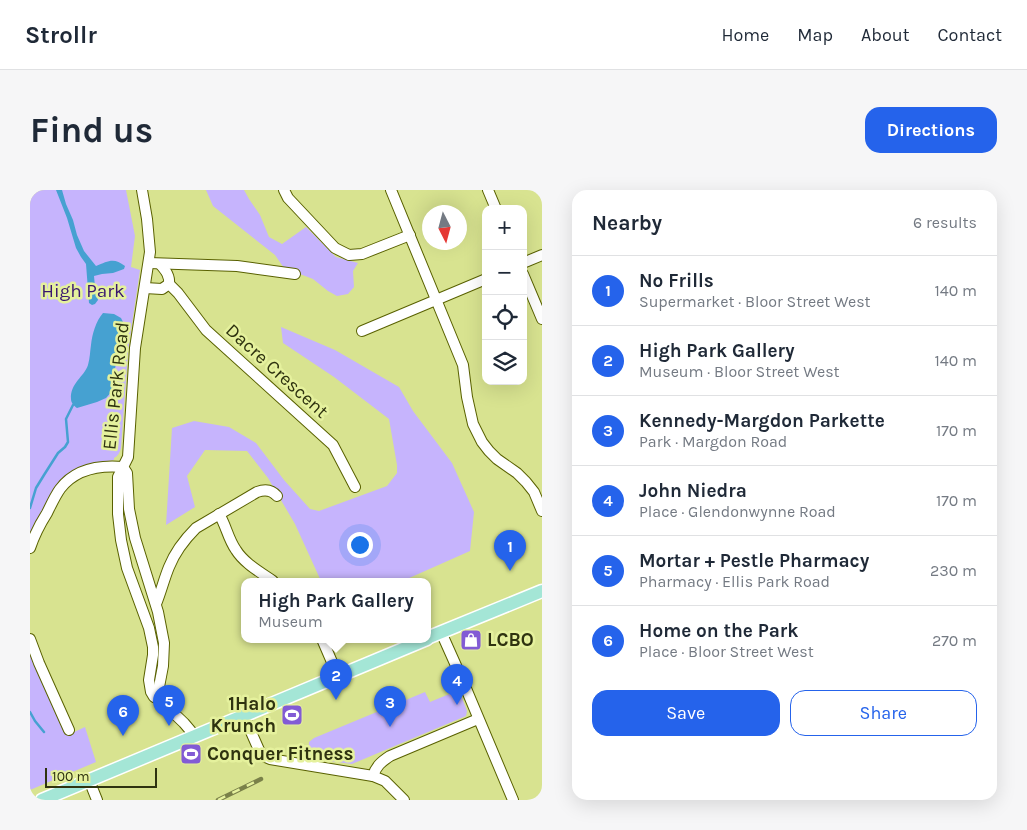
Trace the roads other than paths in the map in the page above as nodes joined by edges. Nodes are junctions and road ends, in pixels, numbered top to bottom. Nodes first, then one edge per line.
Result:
1 (142, 190) edge
2 (284, 190) edge
3 (391, 190) edge
4 (488, 190) edge
5 (494, 205) edge
6 (410, 235) junction
7 (542, 255) edge
8 (527, 261) edge
9 (149, 263) junction
10 (160, 264) junction
11 (295, 274) dead end
12 (482, 281) edge
13 (527, 283) edge
14 (169, 284) junction
15 (145, 288) junction
16 (436, 300) junction
17 (542, 319) edge
18 (362, 331) dead end
19 (123, 467) junction
20 (355, 487) dead end
21 (277, 496) dead end
22 (542, 511) edge
23 (219, 514) junction
24 (30, 548) edge
25 (268, 578) edge
26 (541, 594) edge
27 (156, 604) junction
28 (441, 632) junction
29 (431, 637) edge
30 (30, 639) edge
31 (324, 643) edge
32 (417, 643) edge
33 (338, 676) junction
34 (160, 699) junction
35 (244, 716) junction
36 (478, 719) junction
37 (69, 730) dead end
38 (195, 736) junction
39 (373, 776) junction
40 (89, 780) junction
41 (42, 800) edge
42 (97, 800) edge
43 (404, 800) edge
44 (513, 800) edge

1 - 9 street, Ellis Park Road
2 - 6 street
3 - 6 street
4 - 5 street
6 - 16 street
7 - 8 street
9 - 10 street
9 - 15 street, Ellis Park Road
10 - 11 street
10 - 14 street, Dacre Crescent
12 - 16 street
13 - 17 street
14 - 15 street
14 - 20 street, Dacre Crescent
15 - 19 street, Ellis Park Road
16 - 18 street
16 - 22 street
19 - 24 street
19 - 27 street, Ellis Park Road
19 - 34 street, Ellis Park Road
21 - 23 street
23 - 25 street
23 - 27 street
26 - 28 main road
27 - 34 street, Ellis Park Road
28 - 29 main road
28 - 36 street
30 - 37 street
31 - 33 street
32 - 33 main road
33 - 35 main road
34 - 38 street, Ellis Park Road
35 - 38 main road
35 - 39 street
36 - 39 street
36 - 44 street
38 - 40 main road
39 - 43 street
40 - 41 main road
40 - 42 street

